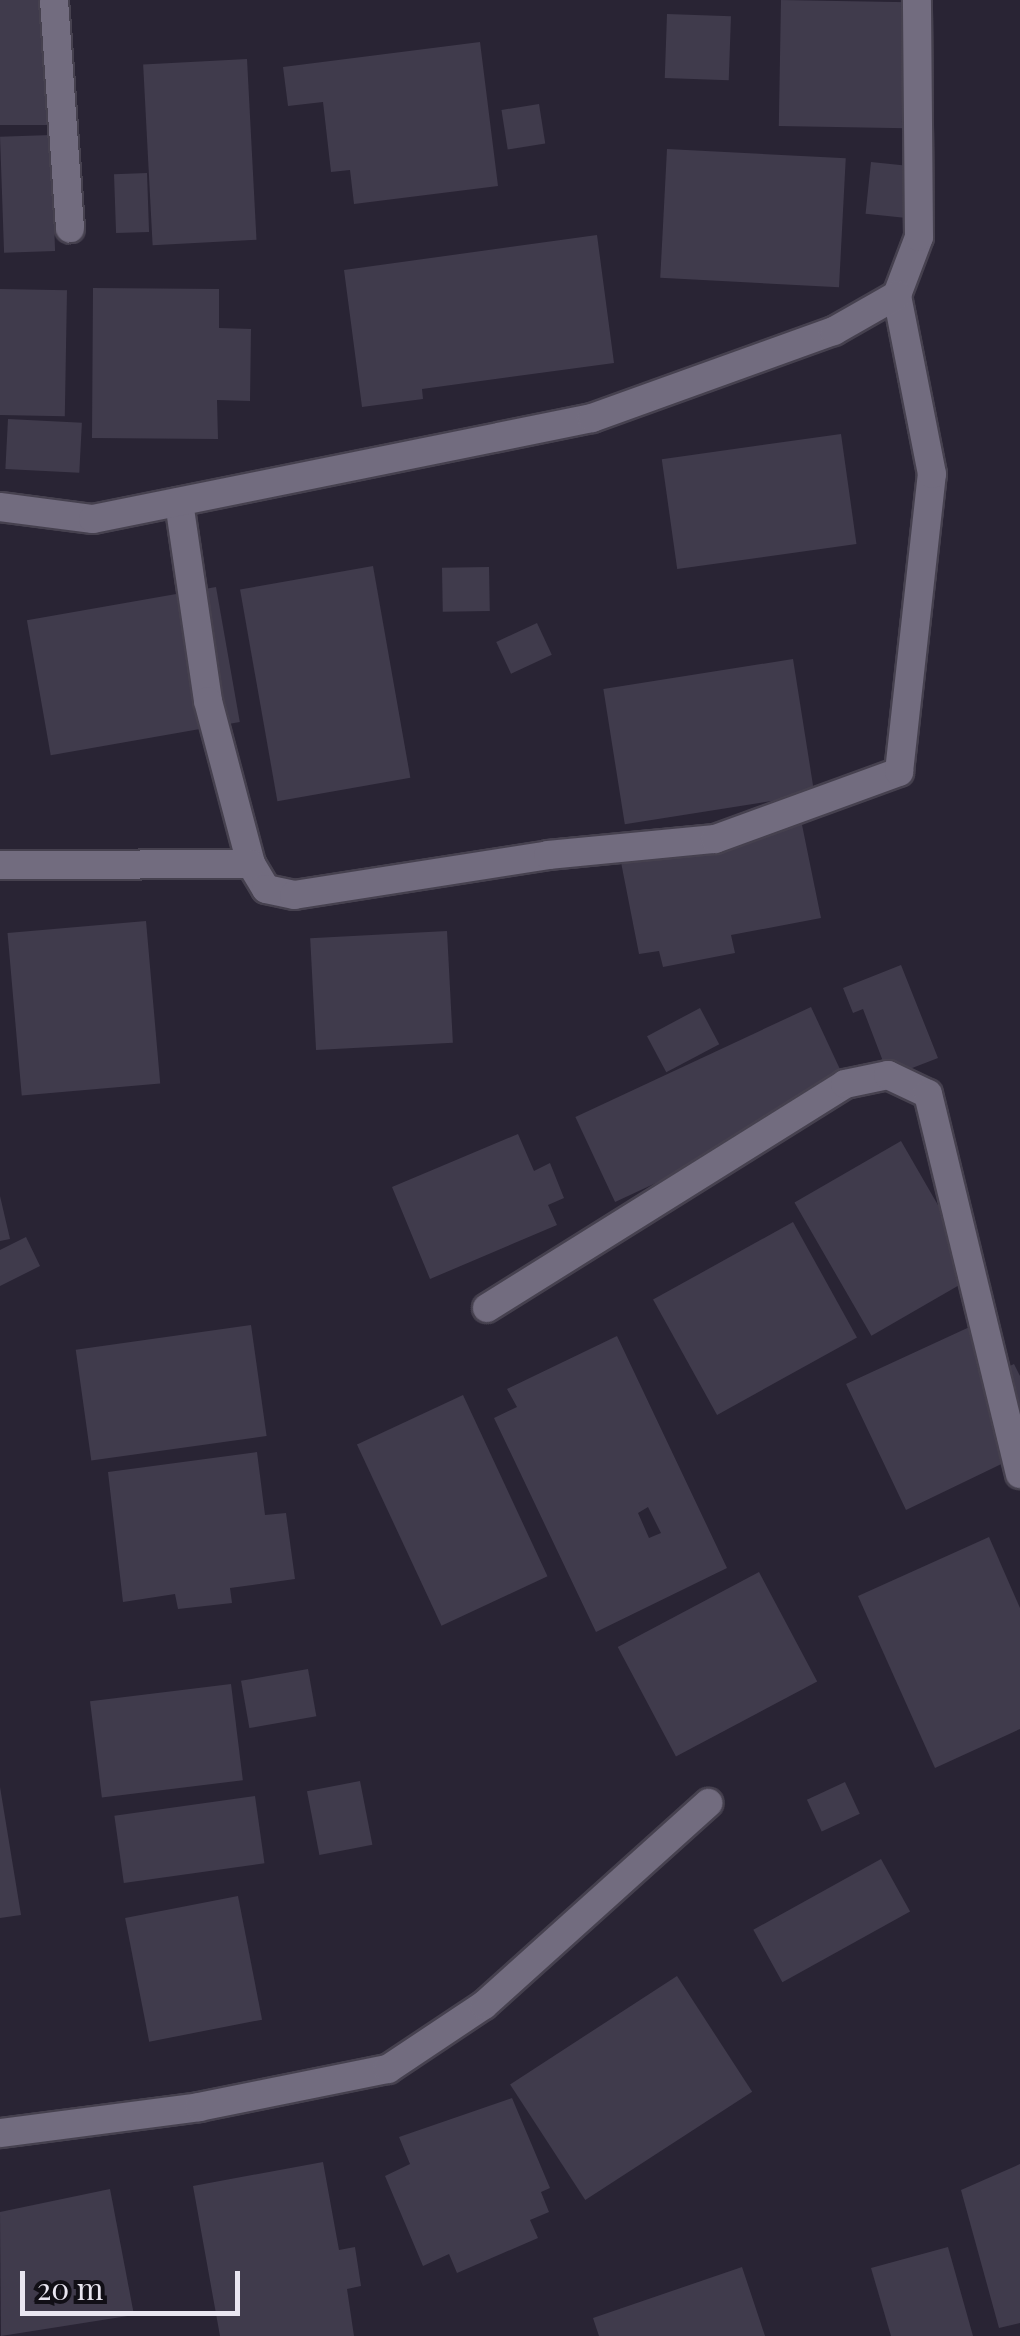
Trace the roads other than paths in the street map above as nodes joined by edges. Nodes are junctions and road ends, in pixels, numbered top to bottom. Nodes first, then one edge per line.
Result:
1 (54, 0) edge
2 (917, 0) edge
3 (70, 228) dead end
4 (897, 295) junction
5 (179, 502) junction
6 (0, 507) edge
7 (251, 864) junction
8 (0, 865) edge
9 (487, 1308) dead end
10 (1020, 1474) edge
11 (708, 1803) dead end
12 (0, 2133) edge

1 - 3 street
2 - 4 street
4 - 5 street
4 - 7 street
5 - 6 street
5 - 7 street
7 - 8 street
9 - 10 street
11 - 12 street

